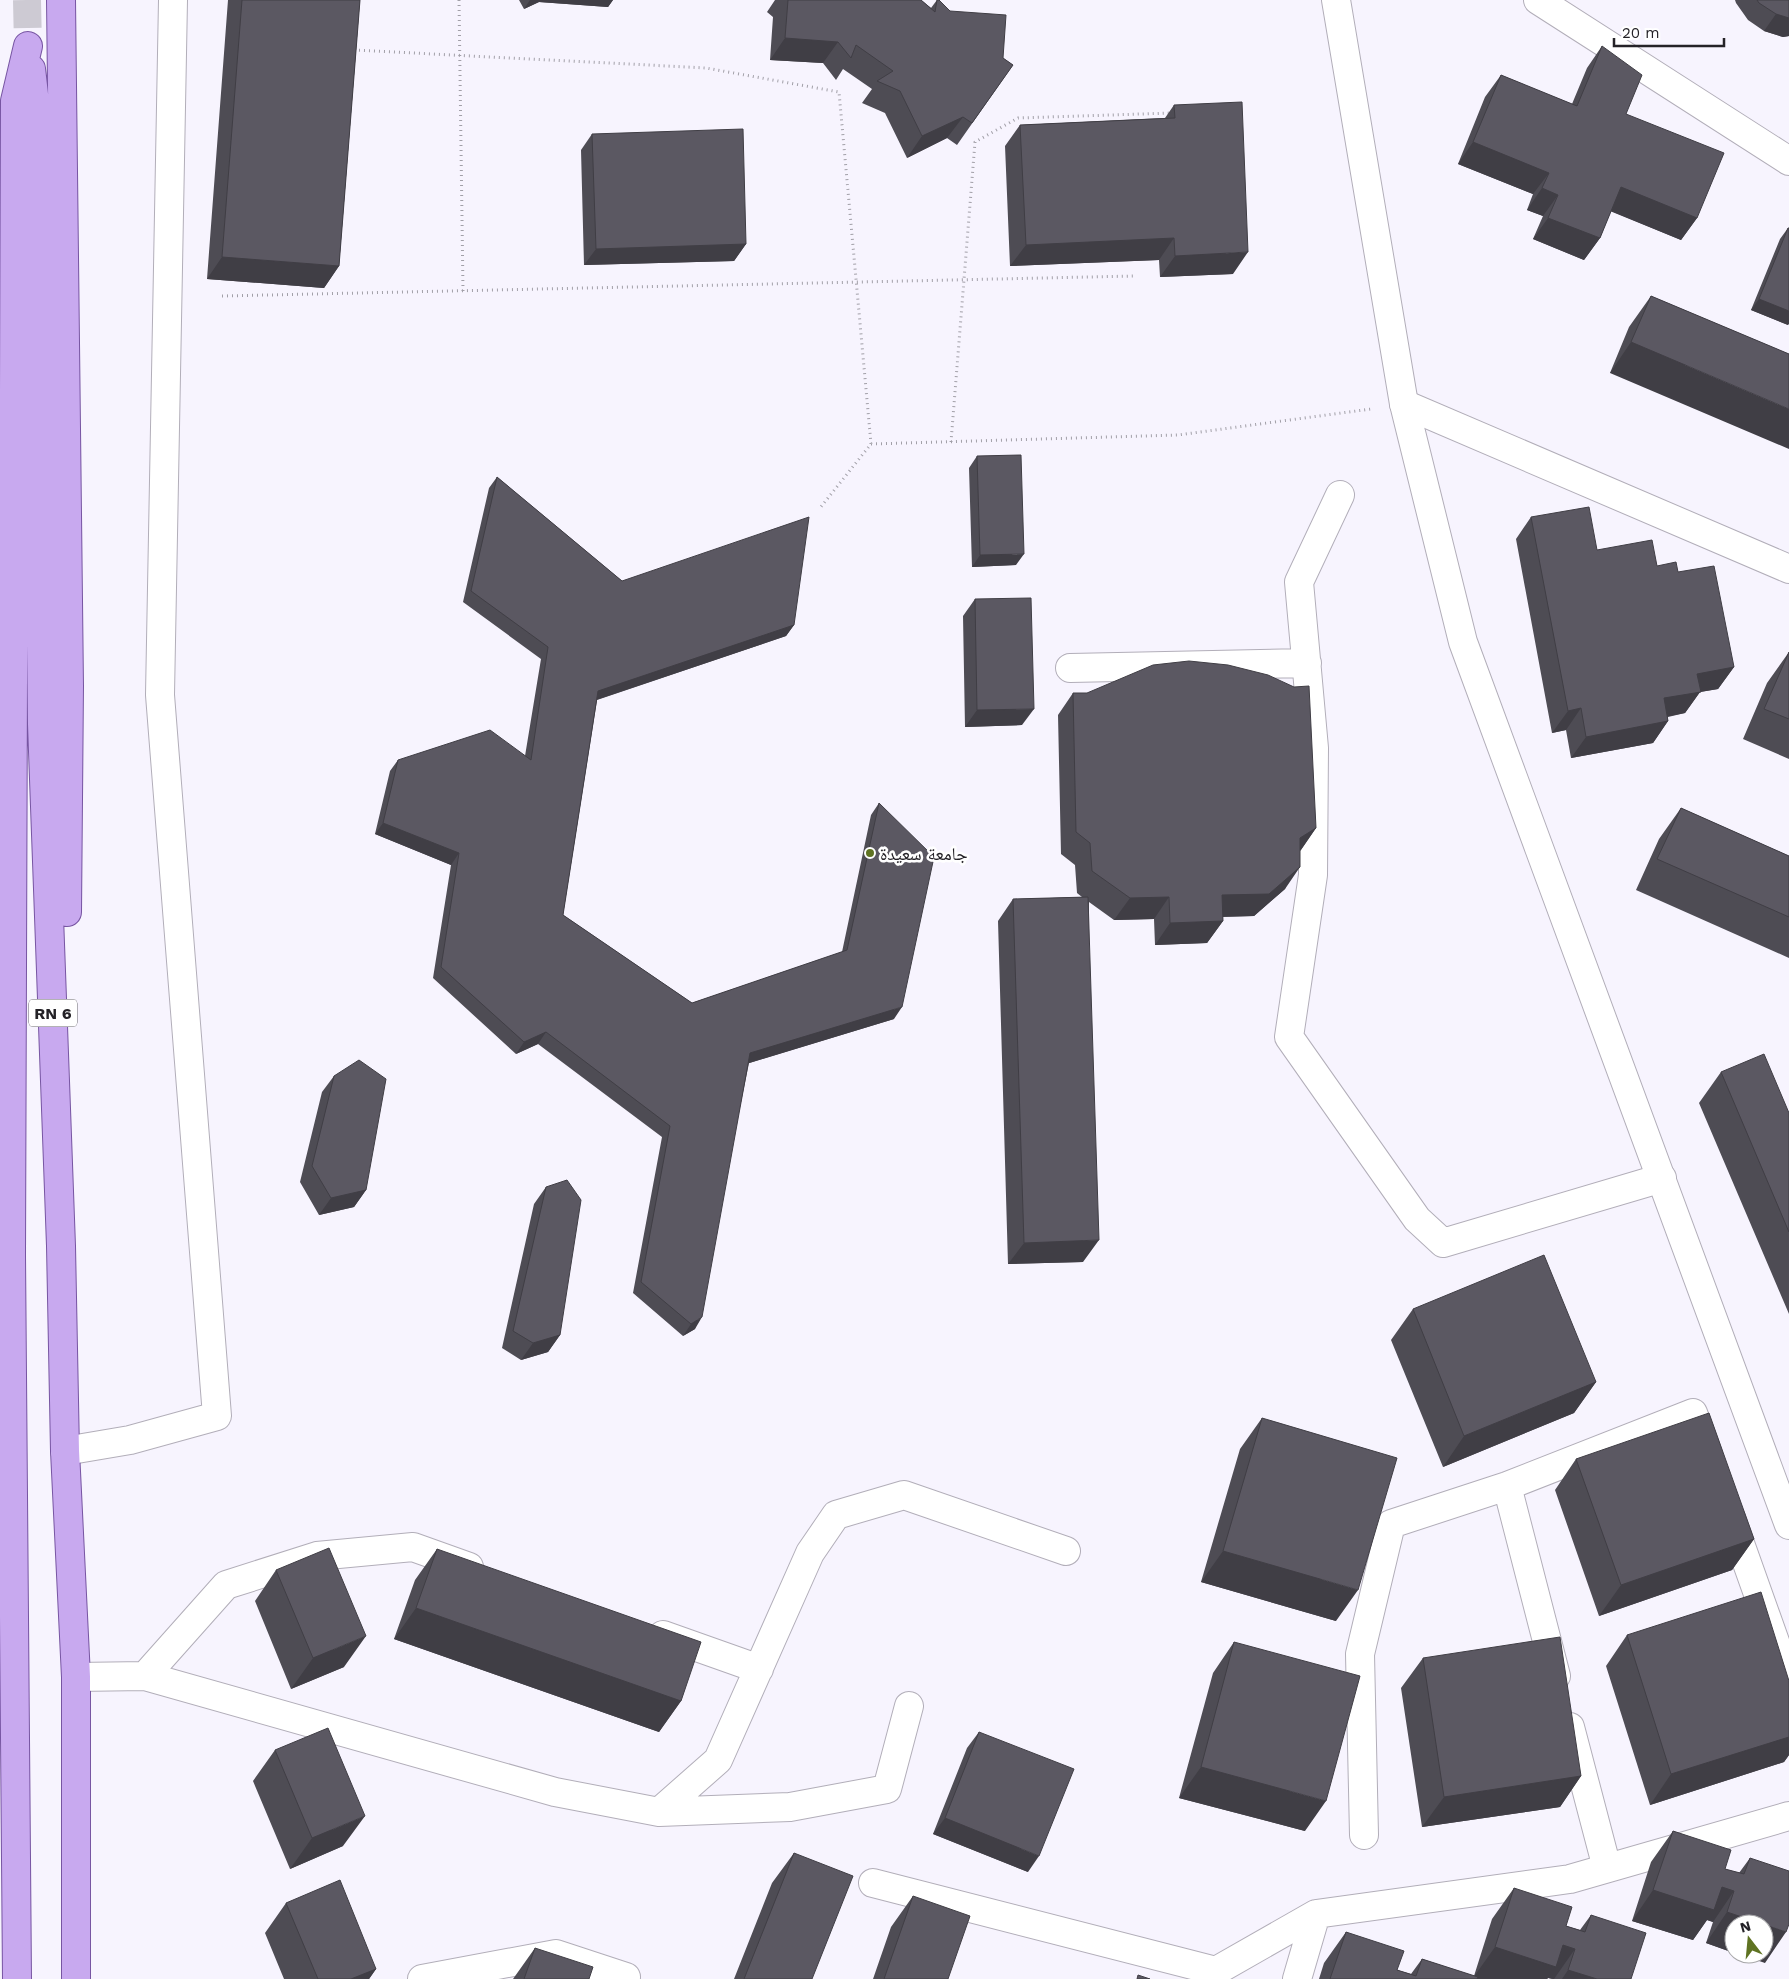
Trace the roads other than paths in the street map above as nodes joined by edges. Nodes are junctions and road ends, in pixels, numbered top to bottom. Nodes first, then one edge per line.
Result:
1 (61, 0) edge
2 (174, 0) edge
3 (1336, 0) edge
4 (1538, 0) edge
5 (1789, 161) edge
6 (1404, 404) junction
7 (1340, 495) dead end
8 (1789, 569) edge
9 (1306, 662) junction
10 (1070, 668) dead end
11 (0, 1083) edge
12 (1662, 1178) junction
13 (62, 1246) junction
14 (11, 1255) junction
15 (65, 1452) junction
16 (1506, 1486) junction
17 (1789, 1525) edge
18 (1066, 1551) dead end
19 (488, 1574) edge
20 (637, 1626) edge
21 (759, 1669) junction
22 (145, 1676) junction
23 (76, 1677) junction
24 (1789, 1681) edge
25 (909, 1706) dead end
26 (659, 1812) junction
27 (1789, 1816) edge
28 (1364, 1835) dead end
29 (1607, 1868) junction
30 (873, 1883) dead end
31 (1316, 1914) junction
32 (17, 1979) edge
33 (76, 1979) edge
34 (422, 1979) edge
35 (625, 1979) edge
36 (1297, 1979) edge

1 - 13 main road, RN 6
2 - 15 street
3 - 6 street
4 - 5 street
6 - 8 street
6 - 12 street
7 - 9 street
9 - 10 street
9 - 12 street
11 - 14 main road, RN 6
12 - 17 street
13 - 14 main road, RN 6
13 - 15 main road, RN 6
14 - 32 main road, RN 6
15 - 23 main road, RN 6
16 - 24 street
16 - 28 street
16 - 29 street
18 - 21 street
19 - 22 street
20 - 21 street
21 - 26 street
22 - 23 street
22 - 26 street
23 - 33 main road, RN 6
25 - 26 street
27 - 29 street
29 - 31 street
30 - 31 street
31 - 36 street
34 - 35 street

